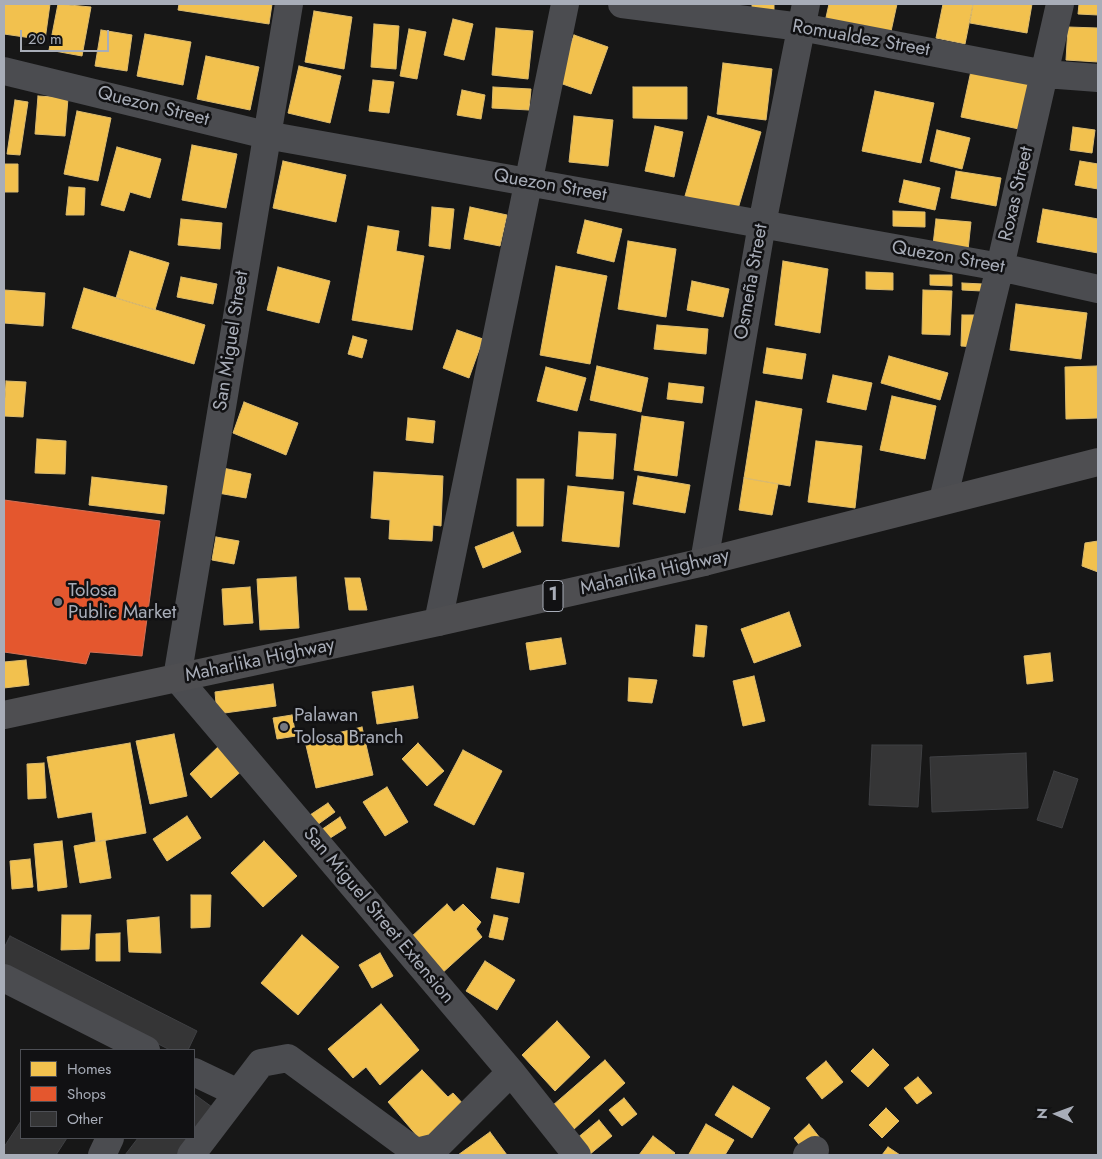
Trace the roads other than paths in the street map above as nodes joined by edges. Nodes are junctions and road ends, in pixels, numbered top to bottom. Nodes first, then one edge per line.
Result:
1 (289, 4) edge
2 (566, 4) edge
3 (622, 4) edge
4 (1060, 4) edge
5 (804, 15) edge
6 (4, 71) edge
7 (1045, 74) junction
8 (1098, 78) edge
9 (266, 135) junction
10 (530, 183) junction
11 (762, 224) junction
12 (1000, 267) junction
13 (1098, 289) edge
14 (1098, 462) edge
15 (943, 500) junction
16 (704, 562) junction
17 (438, 622) junction
18 (177, 678) junction
19 (4, 715) edge
20 (4, 978) edge
21 (144, 1049) edge
22 (195, 1072) edge
23 (511, 1072) junction
24 (238, 1093) junction
25 (110, 1139) edge
26 (102, 1155) edge
27 (191, 1155) edge
28 (577, 1155) edge

1 - 9 street, San Miguel Street
2 - 10 street
3 - 5 street, Romualdez Street
4 - 7 street, Roxas Street
5 - 7 street, Romualdez Street
5 - 11 street, Osmeña Street
6 - 9 street, Quezon Street
7 - 8 street, Romualdez Street
7 - 12 street, Roxas Street
9 - 10 street, Quezon Street
9 - 18 street, San Miguel Street
10 - 11 street, Quezon Street
10 - 17 street
11 - 12 street, Quezon Street
11 - 16 street, Osmeña Street
12 - 13 street, Quezon Street
12 - 15 street, Roxas Street
14 - 15 highway, Maharlika Highway / 1
15 - 16 highway, Maharlika Highway / 1
16 - 17 highway, Maharlika Highway / 1
17 - 18 highway, Maharlika Highway / 1
18 - 19 highway, Maharlika Highway / 1
18 - 23 street, San Miguel Street Extension
20 - 21 street
22 - 24 street
23 - 24 street
23 - 28 street, San Miguel Street Extension
24 - 27 street
25 - 26 street

